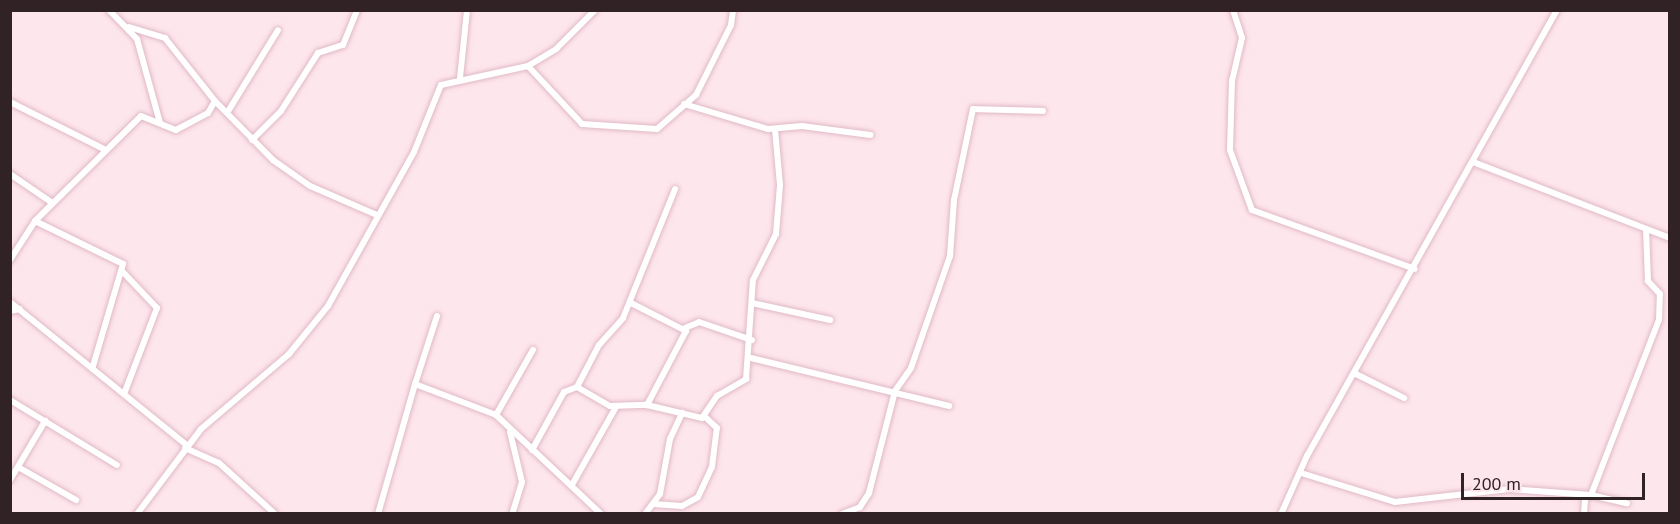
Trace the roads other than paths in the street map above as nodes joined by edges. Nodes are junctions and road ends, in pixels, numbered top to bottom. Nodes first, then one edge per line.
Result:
1 (109, 10) edge
2 (357, 10) edge
3 (467, 10) edge
4 (595, 10) edge
5 (733, 10) edge
6 (1233, 10) edge
7 (1557, 10) edge
8 (129, 27) junction
9 (278, 30) dead end
10 (528, 66) junction
11 (460, 78) junction
12 (215, 101) junction
13 (10, 102) edge
14 (684, 104) junction
15 (1043, 111) dead end
16 (227, 113) junction
17 (160, 123) junction
18 (775, 129) junction
19 (870, 135) dead end
20 (252, 140) junction
21 (104, 149) junction
22 (1473, 162) junction
23 (10, 174) edge
24 (675, 189) dead end
25 (51, 202) junction
26 (377, 215) junction
27 (35, 221) junction
28 (1646, 229) junction
29 (1670, 238) edge
30 (10, 261) edge
31 (1415, 269) junction
32 (122, 271) junction
33 (10, 302) edge
34 (631, 303) junction
35 (752, 303) junction
36 (20, 309) junction
37 (10, 311) edge
38 (437, 316) dead end
39 (830, 320) dead end
40 (686, 328) junction
41 (752, 340) junction
42 (533, 350) dead end
43 (751, 358) junction
44 (92, 369) junction
45 (1356, 374) junction
46 (415, 384) junction
47 (577, 387) junction
48 (895, 391) junction
49 (124, 394) junction
50 (1404, 398) dead end
51 (10, 400) edge
52 (647, 405) junction
53 (949, 405) dead end
54 (616, 407) junction
55 (682, 413) junction
56 (496, 416) junction
57 (705, 417) junction
58 (45, 421) junction
59 (510, 432) junction
60 (186, 447) junction
61 (532, 450) junction
62 (117, 465) dead end
63 (18, 467) junction
64 (1301, 473) junction
65 (10, 480) edge
66 (573, 483) junction
67 (1588, 496) junction
68 (76, 500) dead end
69 (1627, 503) dead end
70 (653, 504) junction
71 (137, 513) edge
72 (275, 513) edge
73 (378, 513) edge
74 (512, 513) edge
75 (601, 513) edge
76 (645, 513) edge
77 (842, 513) edge
78 (1281, 513) edge
79 (1584, 513) edge

1 - 8 street
2 - 20 street
3 - 11 street
4 - 10 street
5 - 14 street
6 - 31 street
7 - 22 street
8 - 12 street
8 - 17 street
9 - 16 street
10 - 11 street
10 - 14 street
11 - 26 street
12 - 16 street
12 - 17 street
13 - 21 street
14 - 18 street
15 - 48 street
16 - 20 street
17 - 21 street
18 - 19 street
18 - 35 street
20 - 26 street
21 - 25 street
22 - 28 street
22 - 31 street
23 - 25 street
24 - 34 street
25 - 27 street
26 - 60 street
27 - 30 street
27 - 32 street
28 - 29 street
28 - 67 street
31 - 45 street
32 - 44 street
32 - 49 street
33 - 36 street
34 - 40 street
34 - 47 street
35 - 39 street
35 - 41 street
36 - 37 street
36 - 44 street
38 - 46 street
40 - 41 street
40 - 52 street
41 - 43 street
42 - 56 street
43 - 48 street
43 - 57 street
44 - 49 street
45 - 50 street
45 - 64 street
46 - 56 street
46 - 73 street
47 - 54 street
47 - 61 street
48 - 53 street
48 - 77 street
49 - 60 street
51 - 58 street
52 - 54 street
52 - 55 street
54 - 66 street
55 - 57 street
55 - 70 street
56 - 59 street
57 - 70 street
58 - 62 street
58 - 63 street
59 - 61 street
59 - 74 street
60 - 71 street
60 - 72 street
61 - 66 street
63 - 65 street
63 - 68 street
64 - 67 street
64 - 78 street
66 - 75 street
67 - 69 street
67 - 79 street
70 - 76 street

